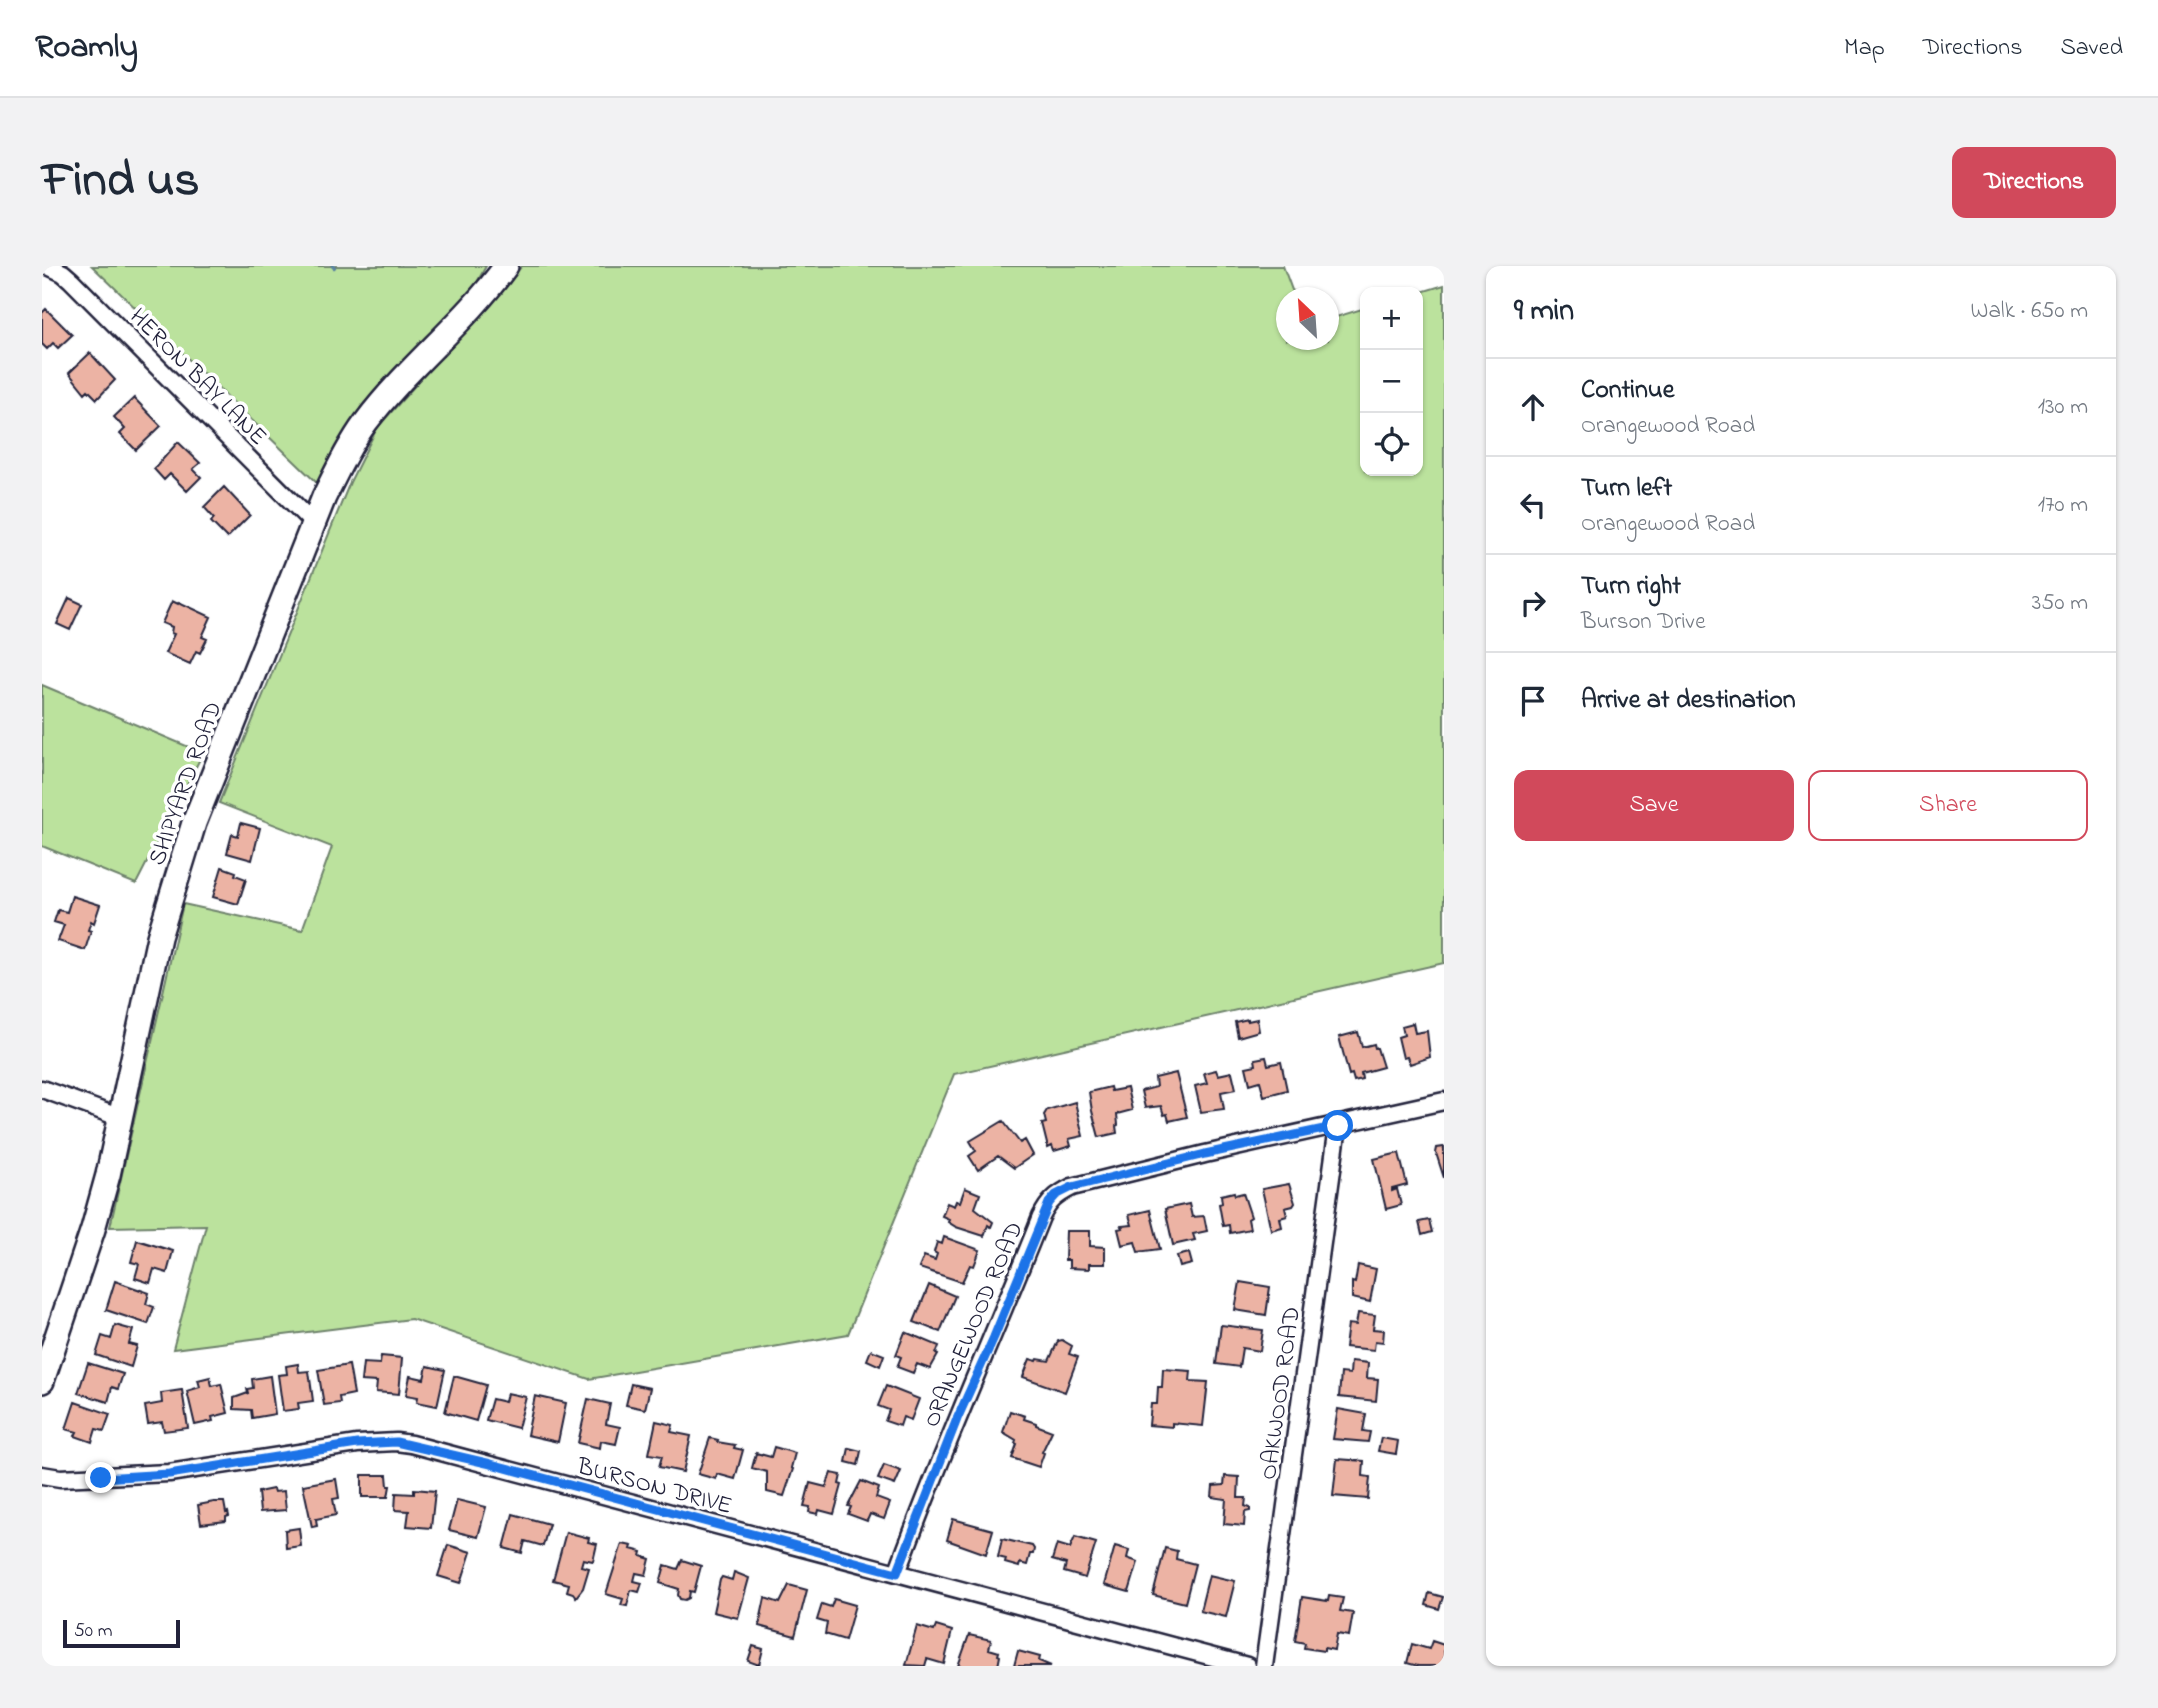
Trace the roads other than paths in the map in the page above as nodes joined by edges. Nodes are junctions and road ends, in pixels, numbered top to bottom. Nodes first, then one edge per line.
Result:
1 (48, 266) edge
2 (506, 266) edge
3 (314, 524) junction
4 (42, 1089) edge
5 (1444, 1101) edge
6 (121, 1118) junction
7 (1338, 1126) junction
8 (42, 1381) edge
9 (42, 1475) edge
10 (897, 1573) junction
11 (1247, 1666) edge
12 (1264, 1666) edge

1 - 3 street, HERON BAY LANE
2 - 3 street, SHIPYARD ROAD
3 - 6 street, SHIPYARD ROAD
4 - 6 street
5 - 7 street, ORANGEWOOD ROAD
6 - 8 street, SHIPYARD ROAD
7 - 10 street, ORANGEWOOD ROAD
7 - 12 street, OAKWOOD ROAD
9 - 10 street, BURSON DRIVE
10 - 11 street, BURSON DRIVE

